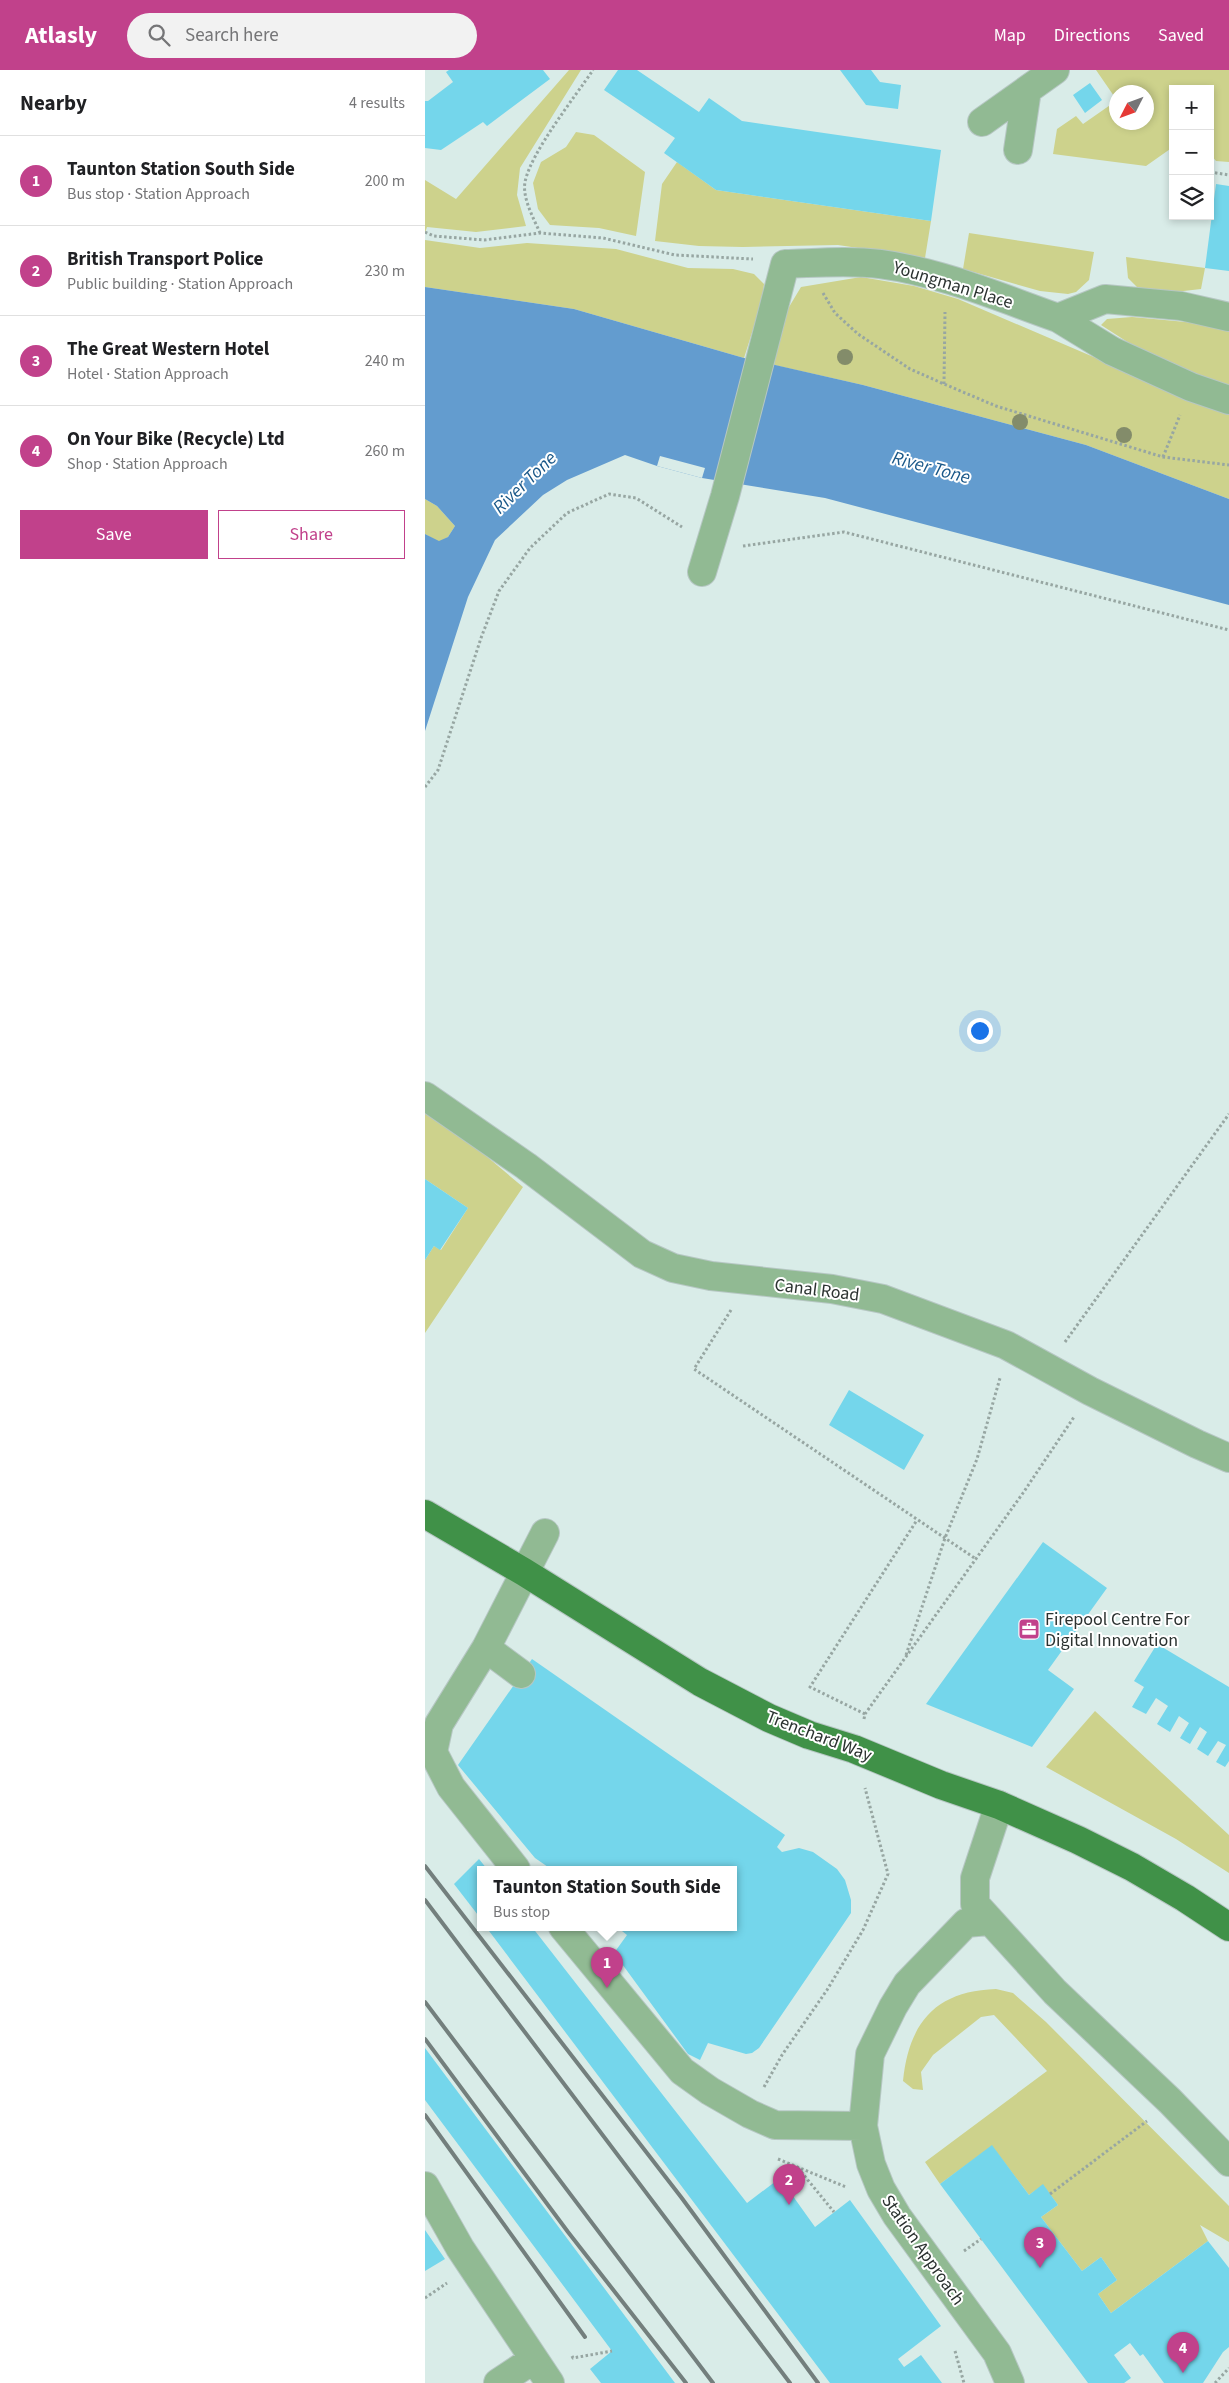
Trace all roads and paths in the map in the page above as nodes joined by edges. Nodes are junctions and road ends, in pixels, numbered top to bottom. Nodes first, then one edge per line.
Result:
1 (593, 70) edge
2 (1055, 70) edge
3 (1027, 90) junction
4 (982, 122) dead end
5 (1017, 150) dead end
6 (1214, 173) edge
7 (1229, 175) edge
8 (425, 232) edge
9 (540, 233) junction
10 (785, 264) junction
11 (946, 280) junction
12 (822, 292) dead end
13 (1229, 317) edge
14 (1058, 318) junction
15 (944, 384) junction
16 (1191, 387) junction
17 (1229, 400) edge
18 (1163, 457) junction
19 (1229, 465) edge
20 (710, 545) junction
21 (702, 572) dead end
22 (1229, 630) edge
23 (425, 787) edge
24 (425, 1096) edge
25 (1229, 1114) edge
26 (748, 1281) junction
27 (1048, 1367) junction
28 (998, 1391) dead end
29 (1063, 1436) dead end
30 (1229, 1458) edge
31 (425, 1514) edge
32 (917, 1520) junction
33 (545, 1533) dead end
34 (945, 1538) junction
35 (976, 1559) junction
36 (524, 1572) junction
37 (486, 1648) junction
38 (905, 1658) junction
39 (521, 1674) dead end
40 (865, 1714) junction
41 (854, 1749) junction
42 (999, 1805) junction
43 (514, 1866) edge
44 (989, 1921) junction
45 (1229, 1927) edge
46 (566, 1931) edge
47 (1170, 2101) junction
48 (750, 2114) junction
49 (863, 2126) junction
50 (1229, 2162) edge
51 (797, 2167) dead end
52 (425, 2186) edge
53 (1050, 2194) dead end
54 (834, 2212) dead end
55 (534, 2359) junction
56 (1229, 2368) edge
57 (498, 2383) edge
58 (550, 2383) edge
59 (1010, 2383) edge
60 (1215, 2383) edge

1 - 9 path
2 - 3 street
3 - 4 street
3 - 5 street
6 - 7 path
8 - 9 path
9 - 10 path
10 - 11 street, Youngman Place
10 - 20 street
11 - 14 street, Youngman Place
11 - 15 path
12 - 15 path
13 - 14 street
14 - 16 street, Youngman Place
15 - 18 path
16 - 17 street, Youngman Place
16 - 18 path
18 - 19 path
20 - 21 street
20 - 22 path
20 - 23 path
24 - 26 street, Canal Road
25 - 27 path
26 - 27 street, Canal Road
26 - 32 path
27 - 30 street, Canal Road
28 - 34 path
29 - 35 path
31 - 36 main road, Trenchard Way
32 - 34 path
32 - 40 path
33 - 36 street
34 - 35 path
34 - 38 path
35 - 38 path
36 - 37 street
36 - 41 main road, Trenchard Way
37 - 39 street
37 - 43 street
38 - 40 path
40 - 41 path
41 - 42 main road, Trenchard Way
41 - 48 path
42 - 44 street
42 - 45 main road, Trenchard Way
44 - 47 street
44 - 49 street, Station Approach
46 - 48 street
47 - 50 street
47 - 53 path
48 - 49 street
49 - 59 street, Station Approach
51 - 54 path
52 - 55 street
55 - 57 street
55 - 58 street
56 - 60 path

